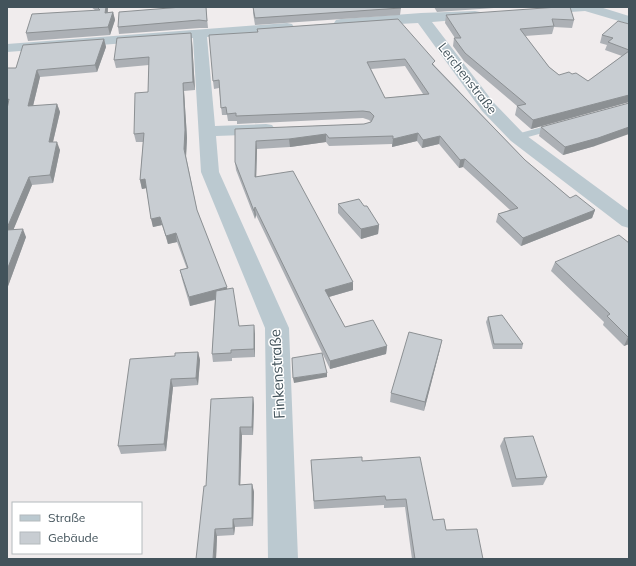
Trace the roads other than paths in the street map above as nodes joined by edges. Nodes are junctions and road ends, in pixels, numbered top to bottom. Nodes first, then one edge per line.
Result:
1 (586, 7) edge
2 (528, 11) edge
3 (491, 14) edge
4 (422, 17) junction
5 (629, 20) edge
6 (330, 24) edge
7 (299, 26) edge
8 (200, 33) junction
9 (8, 51) edge
10 (569, 123) edge
11 (285, 128) edge
12 (208, 131) junction
13 (517, 137) junction
14 (629, 221) edge
15 (282, 559) edge

1 - 2 street
1 - 5 street
3 - 4 street
4 - 6 street
4 - 13 street, Lerchenstraße
7 - 8 street
8 - 9 street
8 - 12 street, Finkenstraße
10 - 13 lane
11 - 12 street
12 - 15 street, Finkenstraße
13 - 14 street, Lerchenstraße

